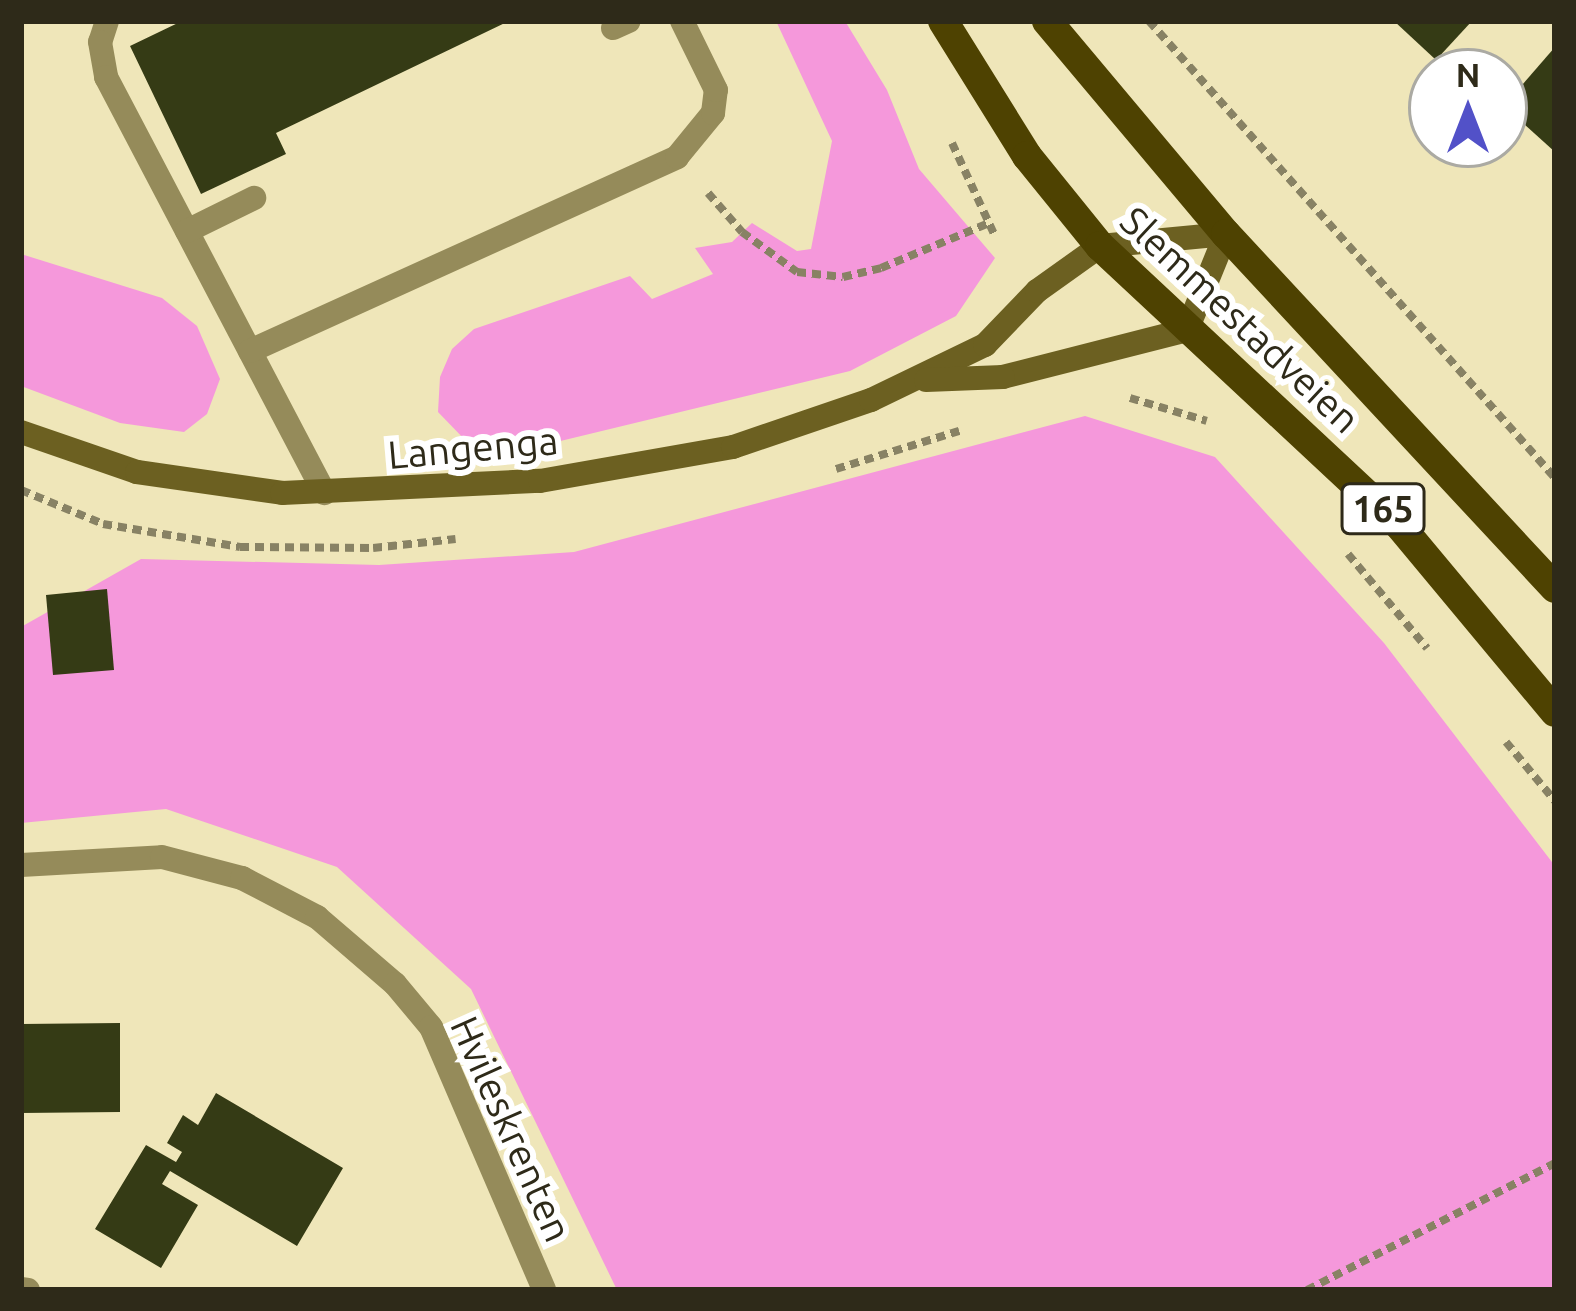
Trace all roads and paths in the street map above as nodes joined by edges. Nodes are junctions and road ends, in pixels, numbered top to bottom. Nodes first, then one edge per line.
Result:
1 (107, 21) edge
2 (682, 21) edge
3 (943, 21) edge
4 (1047, 21) edge
5 (1149, 21) edge
6 (942, 125) dead end
7 (677, 157) junction
8 (254, 198) dead end
9 (989, 223) junction
10 (187, 231) junction
11 (1226, 233) junction
12 (995, 236) dead end
13 (1100, 247) junction
14 (1187, 330) junction
15 (250, 351) junction
16 (926, 380) junction
17 (1123, 396) dead end
18 (1225, 430) dead end
19 (21, 432) edge
20 (1555, 478) edge
21 (324, 493) junction
22 (1332, 536) dead end
23 (1555, 588) edge
24 (1435, 657) dead end
25 (1555, 712) edge
26 (1495, 728) dead end
27 (1555, 801) edge
28 (21, 865) edge
29 (1555, 1163) edge
30 (544, 1290) edge
31 (1307, 1290) edge

1 - 10 street
2 - 7 street
3 - 13 main road, Slemmestadveien / 165
4 - 11 main road, Slemmestadveien / 165
5 - 20 path
6 - 9 path
7 - 9 path
7 - 15 street
8 - 10 street
9 - 12 path
10 - 15 street
11 - 13 main road, Langenga
11 - 14 main road
11 - 23 main road, Slemmestadveien / 165
13 - 14 main road, Slemmestadveien / 165
13 - 16 main road, Langenga
14 - 16 main road, Langenga
14 - 25 main road, Slemmestadveien / 165
15 - 21 street
16 - 21 main road, Langenga
17 - 18 path
19 - 21 main road, Langenga
22 - 24 path
26 - 27 path
28 - 30 street, Hvileskrenten
29 - 31 path

